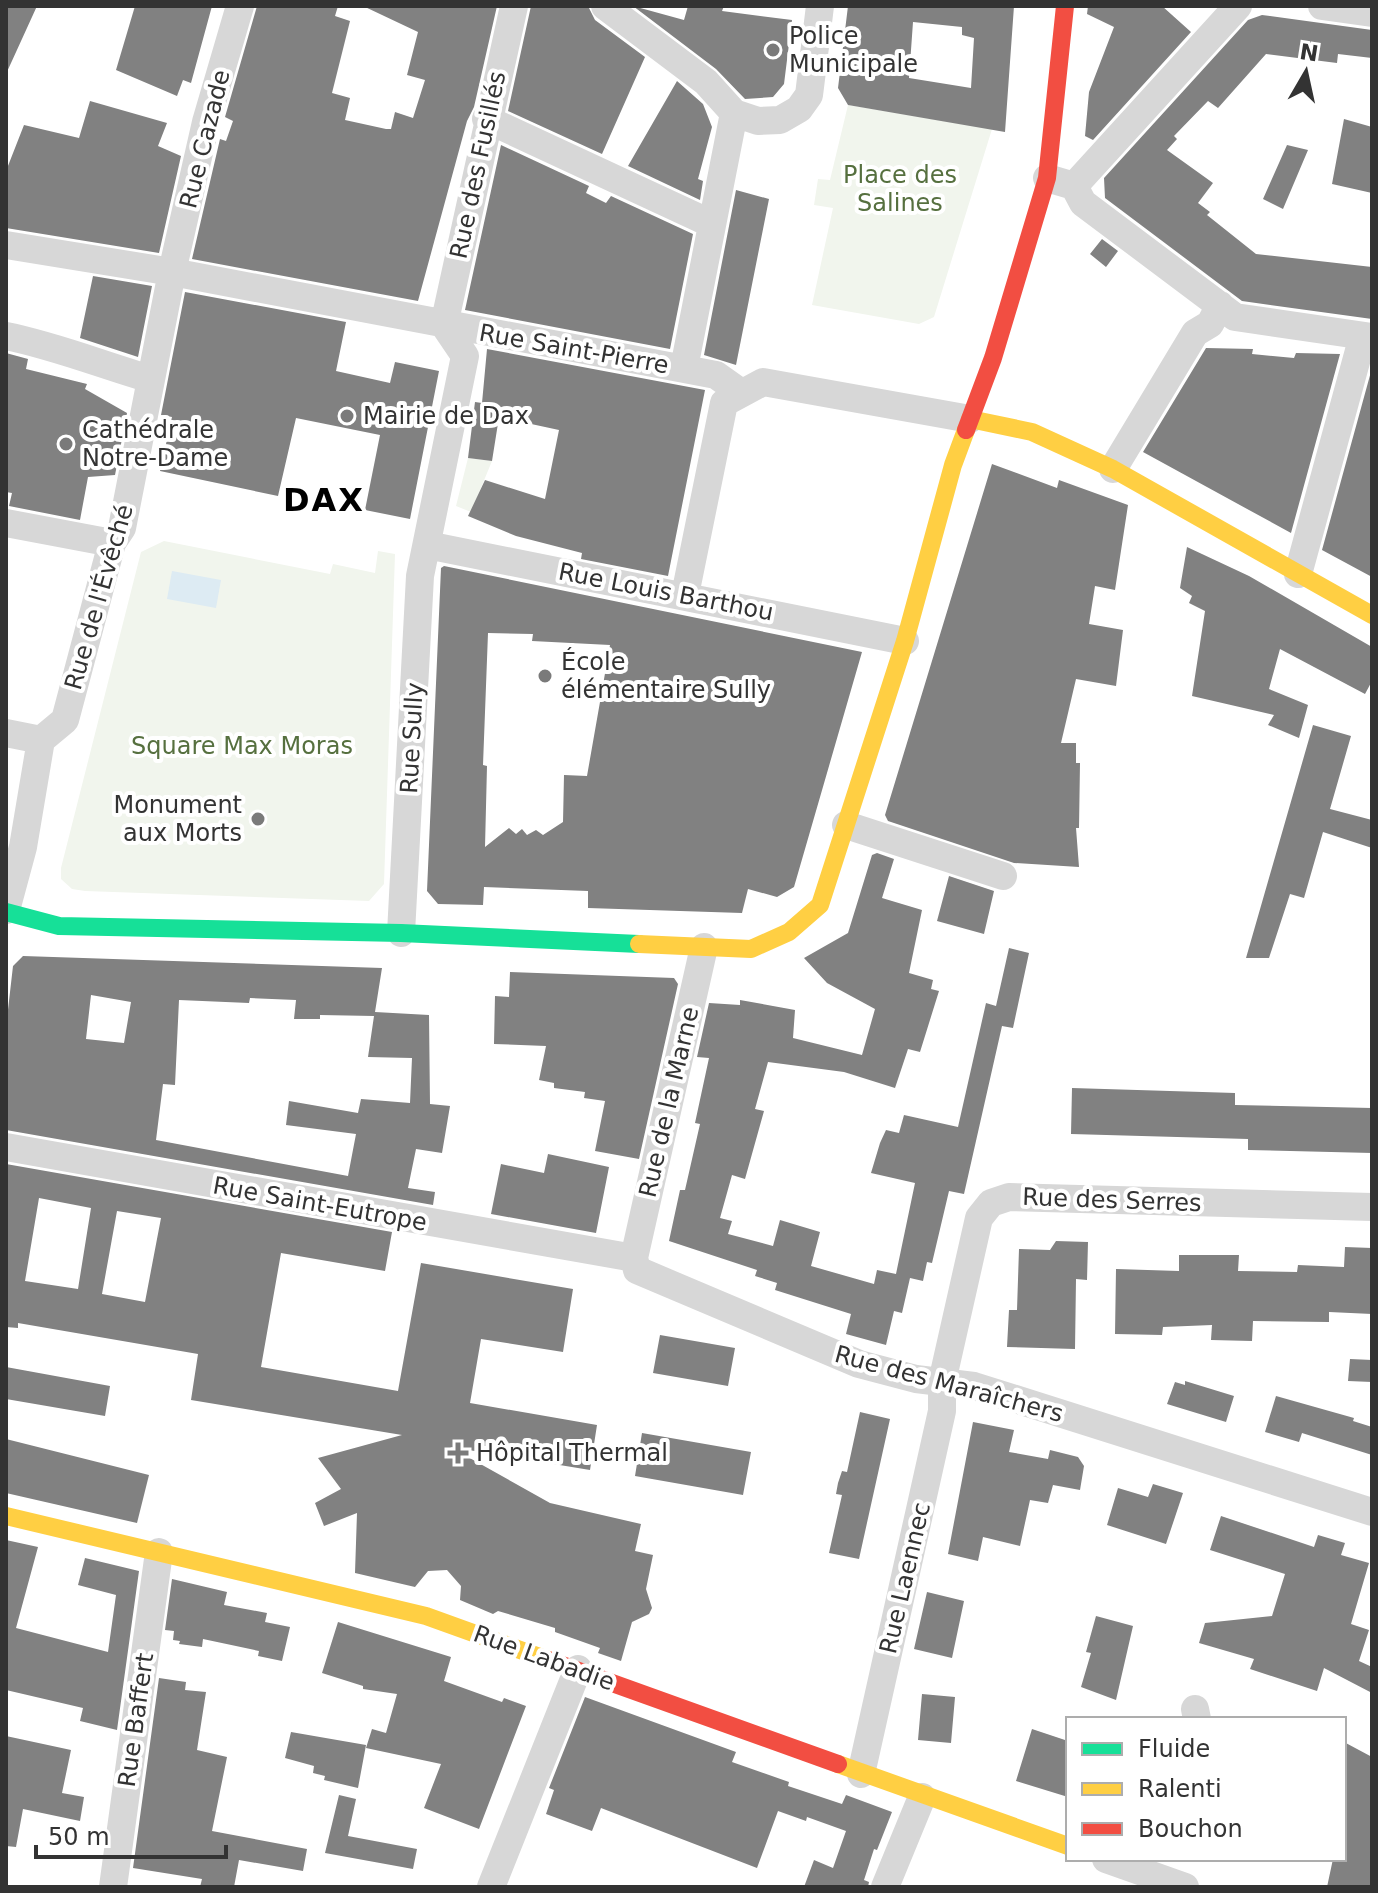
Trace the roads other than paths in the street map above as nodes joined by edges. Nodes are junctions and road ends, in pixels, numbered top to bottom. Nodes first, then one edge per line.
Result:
1 (240, 6) edge
2 (514, 6) edge
3 (605, 6) edge
4 (820, 6) edge
5 (1065, 6) edge
6 (1238, 6) edge
7 (1322, 6) edge
8 (1372, 13) edge
9 (734, 113) junction
10 (486, 119) junction
11 (1047, 178) junction
12 (1079, 194) junction
13 (712, 224) junction
14 (6, 245) edge
15 (172, 272) junction
16 (1227, 311) junction
17 (444, 325) junction
18 (6, 336) edge
19 (1368, 336) edge
20 (684, 368) junction
21 (151, 379) junction
22 (740, 392) junction
23 (970, 419) junction
24 (1113, 469) junction
25 (6, 523) edge
26 (112, 543) junction
27 (427, 545) junction
28 (1298, 574) junction
29 (685, 595) junction
30 (1372, 615) edge
31 (905, 641) junction
32 (6, 733) edge
33 (41, 740) junction
34 (846, 825) junction
35 (1003, 876) dead end
36 (6, 911) edge
37 (401, 933) junction
38 (704, 947) junction
39 (6, 1147) edge
40 (1372, 1207) edge
41 (634, 1258) junction
42 (942, 1382) junction
43 (1372, 1512) edge
44 (6, 1516) edge
45 (159, 1552) junction
46 (578, 1669) junction
47 (861, 1774) junction
48 (922, 1797) junction
49 (1066, 1845) edge
50 (1119, 1861) edge
51 (1157, 1867) edge
52 (113, 1887) edge
53 (491, 1887) edge
54 (885, 1887) edge
55 (1185, 1887) edge

1 - 15 street, Rue Cazade
2 - 10 street, Rue des Fusillés
3 - 9 street
4 - 9 street
5 - 11 main road
6 - 12 street
7 - 8 street
9 - 13 street
10 - 13 street
10 - 17 street, Rue des Fusillés
11 - 12 street
11 - 23 main road
12 - 16 street
13 - 20 street
14 - 15 street, Rue Saint-Pierre
15 - 17 street, Rue Saint-Pierre
15 - 21 street, Rue de l'Évêché
16 - 19 street
16 - 24 street
17 - 20 street, Rue Saint-Pierre
17 - 27 street, Rue Sully
18 - 21 street
19 - 28 street
20 - 22 street, Rue Saint-Pierre
21 - 26 street, Rue de l'Évêché
22 - 23 street
22 - 29 street
23 - 24 main road
23 - 31 main road
24 - 28 main road
25 - 26 street
26 - 33 street, Rue de l'Évêché
27 - 29 street, Rue Louis Barthou
27 - 37 street, Rue Sully
28 - 30 main road
29 - 31 street, Rue Louis Barthou
31 - 34 main road
32 - 33 street
33 - 36 street
34 - 35 street
34 - 38 main road
36 - 37 main road
37 - 38 main road
38 - 41 street, Rue de la Marne
39 - 41 street, Rue Saint-Eutrope
40 - 42 street, Rue des Serres
41 - 42 street, Rue des Maraîchers
42 - 43 street, Rue des Maraîchers
42 - 47 street, Rue Laennec
44 - 45 main road, Rue Labadie
45 - 46 main road, Rue Labadie
45 - 52 street, Rue Baffert
46 - 47 main road, Rue Labadie
46 - 53 street
47 - 48 main road, Rue Labadie
48 - 49 main road, Rue Labadie
48 - 54 street
50 - 51 street
51 - 55 street

